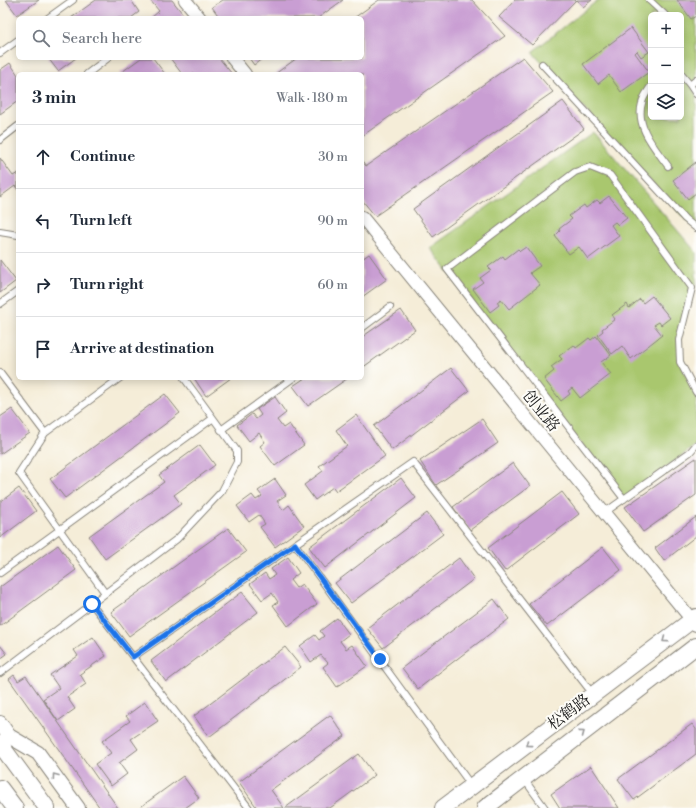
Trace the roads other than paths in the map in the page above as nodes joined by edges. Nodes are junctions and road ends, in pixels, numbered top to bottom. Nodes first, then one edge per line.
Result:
1 (73, 0) edge
2 (185, 0) edge
3 (649, 0) edge
4 (662, 12) edge
5 (51, 16) edge
6 (198, 16) edge
7 (16, 41) edge
8 (0, 53) edge
9 (105, 60) edge
10 (234, 60) edge
11 (542, 64) dead end
12 (90, 72) edge
13 (244, 72) edge
14 (684, 78) edge
15 (696, 80) edge
16 (690, 85) junction
17 (648, 91) edge
18 (696, 94) edge
19 (16, 128) edge
20 (0, 140) edge
21 (668, 166) dead end
22 (364, 219) edge
23 (696, 228) edge
24 (0, 232) edge
25 (16, 235) edge
26 (16, 292) edge
27 (0, 304) edge
28 (390, 307) dead end
29 (364, 326) edge
30 (0, 373) edge
31 (117, 380) edge
32 (185, 380) edge
33 (290, 380) edge
34 (696, 392) edge
35 (212, 419) junction
36 (221, 430) junction
37 (45, 433) junction
38 (696, 445) edge
39 (624, 499) junction
40 (604, 513) junction
41 (60, 530) junction
42 (295, 544) junction
43 (0, 573) edge
44 (105, 593) junction
45 (92, 604) junction
46 (695, 621) edge
47 (696, 646) edge
48 (133, 657) junction
49 (0, 673) edge
50 (593, 694) junction
51 (0, 723) edge
52 (0, 744) edge
53 (524, 778) junction
54 (472, 786) junction
55 (0, 788) edge
56 (15, 808) edge
57 (47, 808) edge
58 (78, 808) edge
59 (249, 808) edge
60 (443, 808) edge
61 (485, 808) edge
62 (545, 808) edge

1 - 5 lane
2 - 6 street
3 - 4 lane
7 - 8 lane
9 - 12 lane
10 - 13 street
11 - 23 lane
14 - 16 lane
15 - 16 lane
16 - 18 lane
17 - 21 lane
19 - 20 lane
22 - 40 street, 创业路
24 - 25 lane
26 - 27 lane
28 - 29 lane
30 - 37 lane
31 - 37 lane
32 - 35 lane
33 - 36 lane
34 - 39 lane
35 - 36 lane
35 - 41 lane
36 - 44 lane
37 - 41 lane
38 - 39 lane
39 - 40 lane
40 - 46 street, 创业路
41 - 43 lane
41 - 44 lane
42 - 48 lane
42 - 50 lane
42 - 54 lane
44 - 45 lane
45 - 48 lane
45 - 49 lane
46 -> 50 main road, 松鹤路
53 -> 47 main road, 松鹤路
48 - 59 lane
50 -> 54 main road, 松鹤路
58 -> 51 street
52 - 57 main road
53 - 61 main road, 松鹤路
53 - 62 lane
54 - 60 main road, 松鹤路
55 - 56 main road

